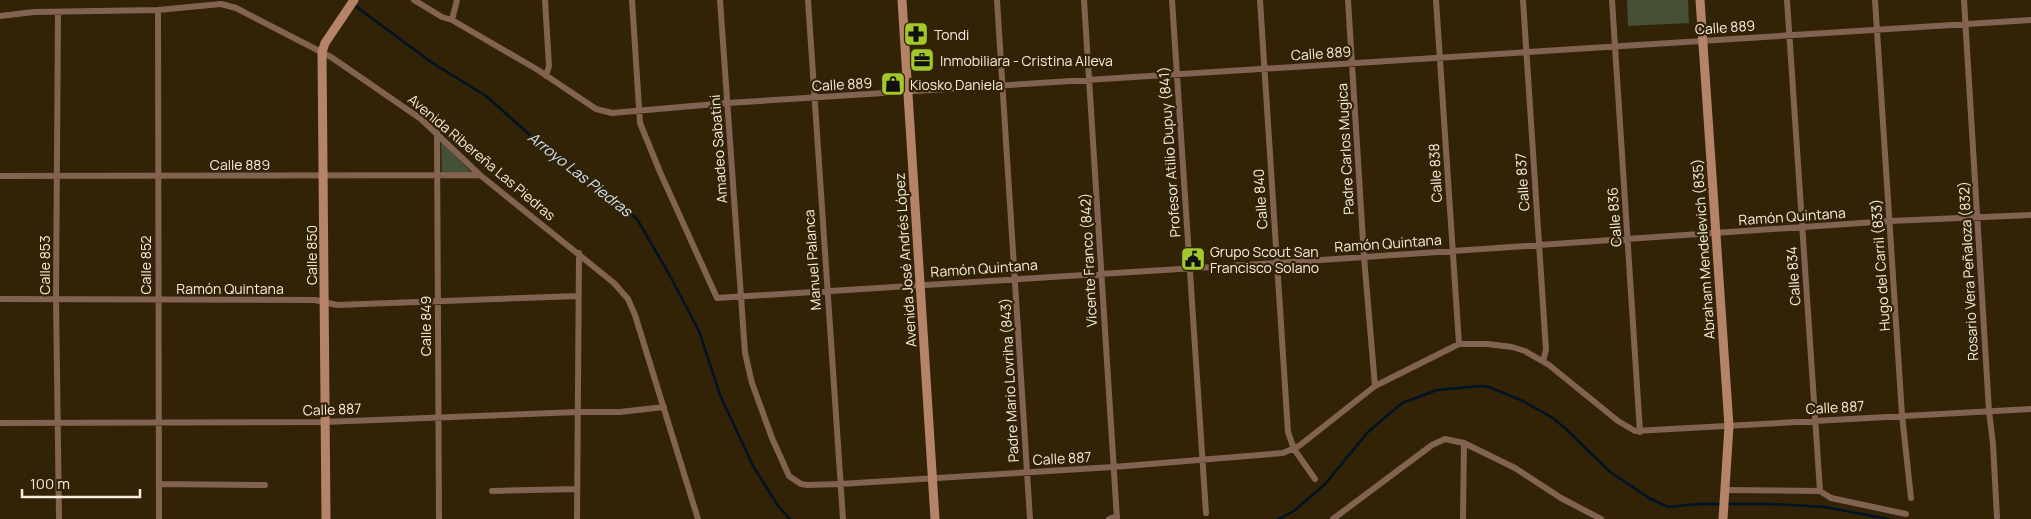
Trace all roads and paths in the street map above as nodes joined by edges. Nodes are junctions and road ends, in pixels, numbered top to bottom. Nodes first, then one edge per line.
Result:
1 (354, 0) edge
2 (414, 0) edge
3 (457, 0) edge
4 (545, 0) edge
5 (632, 0) edge
6 (720, 0) edge
7 (808, 0) edge
8 (902, 0) edge
9 (997, 0) edge
10 (1084, 0) edge
11 (1172, 0) edge
12 (1260, 0) edge
13 (1348, 0) edge
14 (1436, 0) edge
15 (1523, 0) edge
16 (1612, 0) edge
17 (1700, 0) edge
18 (1787, 0) edge
19 (1875, 0) edge
20 (1964, 0) edge
21 (158, 10) junction
22 (58, 12) junction
23 (0, 16) edge
24 (452, 20) junction
25 (2031, 20) edge
26 (1965, 24) junction
27 (1877, 30) junction
28 (1789, 35) junction
29 (1703, 40) junction
30 (1615, 46) junction
31 (322, 52) junction
32 (1526, 52) junction
33 (1440, 58) junction
34 (1352, 64) junction
35 (1264, 70) junction
36 (546, 76) junction
37 (1177, 76) junction
38 (1090, 81) junction
39 (1002, 86) junction
40 (908, 93) junction
41 (814, 98) junction
42 (727, 103) junction
43 (638, 111) junction
44 (437, 132) junction
45 (438, 175) junction
46 (480, 175) junction
47 (0, 176) edge
48 (57, 176) junction
49 (324, 176) junction
50 (158, 177) junction
51 (2031, 215) edge
52 (1978, 217) junction
53 (1890, 221) junction
54 (1802, 228) junction
55 (1716, 234) junction
56 (1628, 239) junction
57 (1539, 244) junction
58 (1452, 251) junction
59 (579, 253) junction
60 (1364, 256) junction
61 (1277, 263) junction
62 (1189, 268) junction
63 (1102, 273) junction
64 (1015, 278) junction
65 (920, 286) junction
66 (827, 292) junction
67 (578, 296) junction
68 (741, 296) junction
69 (0, 299) edge
70 (56, 299) junction
71 (158, 300) junction
72 (325, 303) junction
73 (438, 303) junction
74 (1459, 344) junction
75 (1543, 361) junction
76 (1375, 386) junction
77 (664, 407) junction
78 (2031, 408) edge
79 (1989, 411) junction
80 (578, 412) junction
81 (1902, 415) junction
82 (438, 417) junction
83 (1815, 420) junction
84 (58, 422) junction
85 (324, 422) junction
86 (0, 423) edge
87 (158, 423) junction
88 (1729, 426) junction
89 (1640, 432) junction
90 (1464, 443) junction
91 (1294, 448) junction
92 (1202, 460) junction
93 (1113, 467) junction
94 (1027, 472) junction
95 (932, 478) junction
96 (1315, 479) dead end
97 (159, 484) junction
98 (265, 484) dead end
99 (840, 484) junction
100 (576, 489) junction
101 (492, 491) dead end
102 (1820, 491) junction
103 (1724, 493) junction
104 (1911, 498) dead end
105 (1206, 512) dead end
106 (1906, 514) dead end
107 (1998, 517) dead end
108 (1117, 518) edge
109 (60, 519) edge
110 (159, 519) edge
111 (326, 519) edge
112 (439, 519) edge
113 (577, 519) edge
114 (698, 519) edge
115 (843, 519) edge
116 (935, 519) edge
117 (1030, 519) edge
118 (1109, 519) edge
119 (1333, 519) edge
120 (1463, 519) edge
121 (1601, 519) edge
122 (1724, 519) edge

1 - 31 main road, Calle 850
2 - 24 street
3 - 24 street
4 - 36 street
5 - 43 street
6 - 42 street, Amadeo Sabatini
7 - 41 street, Manuel Palanca
8 - 40 main road, Avenida José Andrés López
9 - 39 street, Padre Mario Lovriha (843)
10 - 38 street, Vicente Franco (842)
11 - 37 street, Profesor Atilio Dupuy (841)
12 - 35 street, Calle 840
13 - 34 street, Padre Carlos Mugica
14 - 33 street, Calle 838
15 - 32 street, Calle 837
16 - 30 street, Calle 836
17 - 29 main road, Abraham Mendelevich (835)
18 - 28 street, Calle 834
19 - 27 street, Hugo del Carril (833)
20 - 26 street, Rosario Vera Peñaloza (832)
21 - 22 street, Avenida Ribereña Las Piedras
21 - 31 street, Avenida Ribereña Las Piedras
21 - 50 street, Calle 852
22 - 23 street, Avenida Ribereña Las Piedras
22 - 48 street, Calle 853
24 - 36 street
25 - 26 street, Calle 889
26 - 27 street, Calle 889
26 - 52 street, Rosario Vera Peñaloza (832)
27 - 28 street, Calle 889
27 - 53 street, Hugo del Carril (833)
28 - 29 street, Calle 889
28 - 54 street, Calle 834
29 - 30 street, Calle 889
29 - 55 main road, Abraham Mendelevich (835)
30 - 32 street, Calle 889
30 - 56 street, Calle 836
31 - 44 street, Avenida Ribereña Las Piedras
31 - 49 main road, Calle 850
32 - 33 street, Calle 889
32 - 57 street, Calle 837
33 - 34 street, Calle 889
33 - 58 street, Calle 838
34 - 35 street, Calle 889
34 - 60 street, Padre Carlos Mugica
35 - 37 street, Calle 889
35 - 61 street, Calle 840
36 - 43 street, Calle 889
37 - 38 street, Calle 889
37 - 62 street, Profesor Atilio Dupuy (841)
38 - 39 street, Calle 889
38 - 63 street, Vicente Franco (842)
39 - 40 street, Calle 889
39 - 64 street, Padre Mario Lovriha (843)
40 - 41 street, Calle 889
40 - 65 main road, Avenida José Andrés López
41 - 42 street, Calle 889
41 - 66 street, Manuel Palanca
42 - 43 street, Calle 889
42 - 68 street, Amadeo Sabatini
43 - 68 street, Ramón Quintana
44 - 45 street, Calle 849
44 - 46 street, Avenida Ribereña Las Piedras
45 - 46 street, Calle 889
45 - 49 street, Calle 889
45 - 73 street, Calle 849
46 - 59 street, Avenida Ribereña Las Piedras
47 - 48 street, Calle 889
48 - 50 street, Calle 889
48 - 70 street, Calle 853
49 - 50 street, Calle 889
49 - 72 main road, Calle 850
50 - 71 street, Calle 852
51 - 52 street, Ramón Quintana
52 - 53 street, Ramón Quintana
52 - 79 street, Rosario Vera Peñaloza (832)
53 - 54 street, Ramón Quintana
53 - 81 street, Hugo del Carril (833)
54 - 55 street, Ramón Quintana
54 - 83 street, Calle 834
55 - 56 street, Ramón Quintana
55 - 88 main road, Abraham Mendelevich (835)
56 - 57 street, Ramón Quintana
56 - 89 street, Calle 836
57 - 58 street, Ramón Quintana
57 - 75 street, Calle 837
58 - 60 street, Ramón Quintana
58 - 74 street, Calle 838
59 - 67 street
59 - 77 street, Avenida Ribereña Las Piedras
60 - 61 street, Ramón Quintana
60 - 76 street, Padre Carlos Mugica
61 - 62 street, Ramón Quintana
61 - 91 street, Calle 840
62 - 63 street, Ramón Quintana
62 - 92 street, Profesor Atilio Dupuy (841)
63 - 64 street, Ramón Quintana
63 - 93 street, Vicente Franco (842)
64 - 65 street, Ramón Quintana
64 - 94 street, Padre Mario Lovriha (843)
65 - 66 street, Ramón Quintana
65 - 95 main road, Avenida José Andrés López
66 - 68 street, Ramón Quintana
66 - 99 street, Manuel Palanca
67 - 73 street, Ramón Quintana
67 - 80 street
68 - 99 street, Calle 887
69 - 70 street, Ramón Quintana
70 - 71 street, Ramón Quintana
70 - 84 street, Calle 853
71 - 72 street, Ramón Quintana
71 - 87 street, Calle 852
72 - 73 street, Ramón Quintana
72 - 85 main road, Calle 850
73 - 82 street, Calle 849
74 - 75 street
74 - 76 street
75 - 89 street
76 - 91 street
77 - 80 street, Calle 887
77 - 114 street, Avenida Ribereña Las Piedras
78 - 79 street, Calle 887
79 - 81 street, Calle 887
79 - 107 street, Rosario Vera Peñaloza (832)
80 - 82 street, Calle 887
80 - 100 street
81 - 83 street, Calle 887
81 - 104 street, Hugo del Carril (833)
82 - 85 street, Calle 887
82 - 112 street, Calle 849
83 - 88 street, Calle 887
83 - 102 street, Calle 834
84 - 86 street, Calle 887
84 - 87 street, Calle 887
84 - 109 street, Calle 853
85 - 87 street, Calle 887
85 - 111 main road, Calle 850
87 - 97 street, Calle 852
88 - 89 street, Calle 887
88 - 103 main road, Abraham Mendelevich (835)
90 - 119 street
90 - 120 street
90 - 121 street
91 - 92 street, Calle 887
91 - 96 street, Calle 840
92 - 93 street, Calle 887
92 - 105 street, Profesor Atilio Dupuy (841)
93 - 94 street, Calle 887
93 - 108 street, Vicente Franco (842)
94 - 95 street, Calle 887
94 - 117 street, Padre Mario Lovriha (843)
95 - 99 street, Calle 887
95 - 116 main road, Avenida José Andrés López
97 - 98 street
97 - 110 street, Calle 852
99 - 115 street, Manuel Palanca
100 - 101 street
100 - 113 street
102 - 103 street
102 - 106 street
103 - 122 main road, Abraham Mendelevich (835)
108 - 118 street

